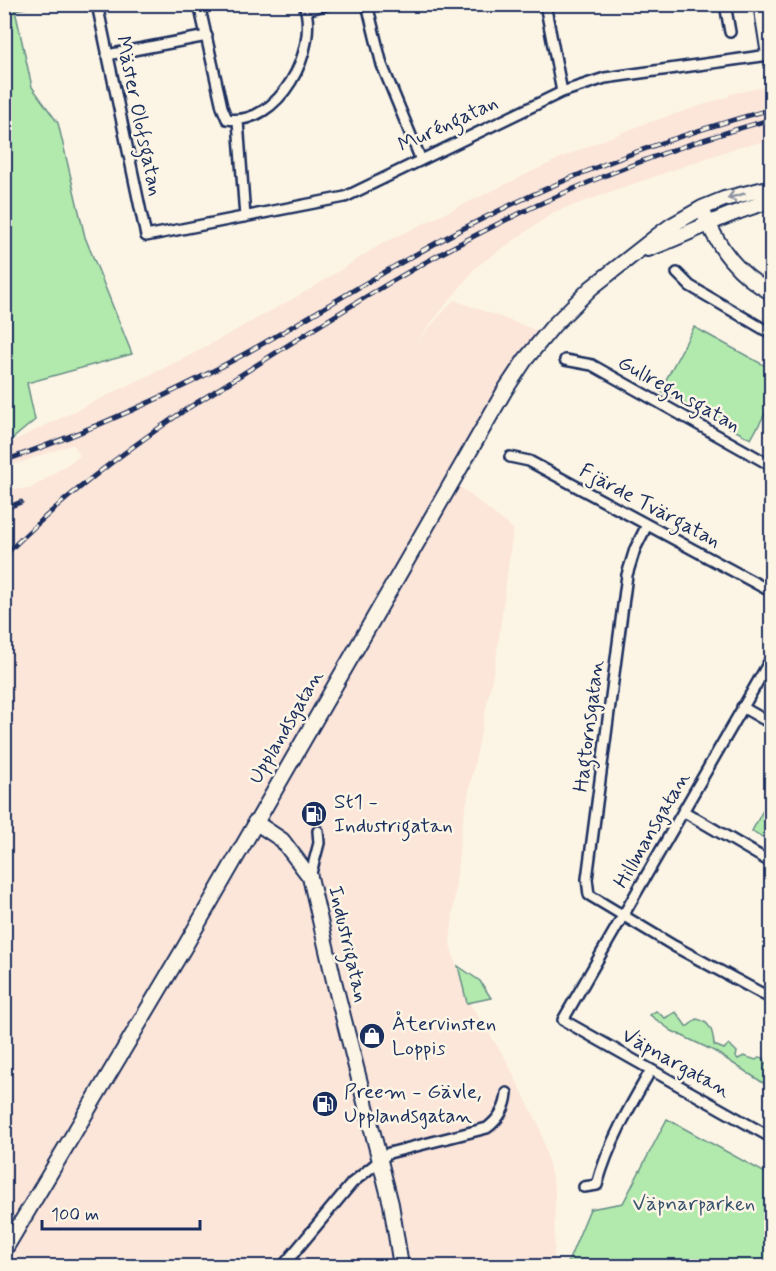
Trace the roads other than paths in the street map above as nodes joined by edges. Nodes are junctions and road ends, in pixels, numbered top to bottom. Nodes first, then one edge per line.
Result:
1 (97, 4) edge
2 (199, 4) edge
3 (329, 4) edge
4 (367, 4) edge
5 (545, 4) edge
6 (725, 4) edge
7 (761, 4) edge
8 (305, 7) edge
9 (730, 32) dead end
10 (207, 36) junction
11 (771, 54) edge
12 (107, 55) junction
13 (562, 92) junction
14 (238, 121) junction
15 (421, 160) junction
16 (771, 187) edge
17 (771, 201) edge
18 (702, 208) junction
19 (245, 217) junction
20 (708, 222) junction
21 (146, 236) joint
22 (637, 252) junction
23 (677, 273) dead end
24 (771, 293) edge
25 (771, 334) edge
26 (565, 360) dead end
27 (510, 457) dead end
28 (771, 466) edge
29 (647, 525) junction
30 (771, 592) edge
31 (771, 657) edge
32 (742, 707) junction
33 (771, 724) edge
34 (683, 811) junction
35 (255, 822) junction
36 (318, 831) dead end
37 (771, 863) edge
38 (310, 877) junction
39 (624, 915) junction
40 (771, 999) edge
41 (563, 1020) joint
42 (651, 1070) junction
43 (507, 1093) dead end
44 (771, 1138) edge
45 (380, 1161) junction
46 (584, 1187) dead end
47 (4, 1251) edge
48 (283, 1266) edge
49 (401, 1266) edge

1 - 12 street, Mäster Olofsgatan
2 - 10 street
3 - 8 street
4 - 15 street
5 - 13 street
6 - 9 street
7 - 11 main road
8 - 14 street
10 - 12 street
10 - 14 street
11 - 13 street, Muréngatan
12 - 21 street, Mäster Olofsgatan
13 - 15 street, Muréngatan
14 - 19 street
15 - 19 street, Muréngatan
16 -> 18 main road, Upplandsgatan
17 - 20 main road, Upplandsgatan
18 - 20 main road
18 - 22 main road, Upplandsgatan
19 - 21 street, Muréngatan
20 - 22 main road, Upplandsgatan
20 - 24 main road
22 - 35 main road, Upplandsgatan
23 - 25 street
26 - 28 street, Gullregnsgatan
27 - 29 street, Fjärde Tvärgatan
29 - 30 street, Fjärde Tvärgatan
29 - 39 street, Hagtornsgatan
31 - 32 street, Hillmansgatan
32 - 33 street
32 - 34 street, Hillmansgatan
34 - 37 street
34 - 39 street, Hillmansgatan
35 - 38 main road, Industrigatan
35 - 47 main road, Upplandsgatan
36 - 38 street, Industrigatan
38 - 45 main road, Industrigatan
39 - 40 street
39 - 41 street, Hillmansgatan
41 - 42 street, Väpnargatan
42 - 44 street, Väpnargatan
42 - 46 street
43 - 45 street
45 - 48 street
45 - 49 main road, Industrigatan

